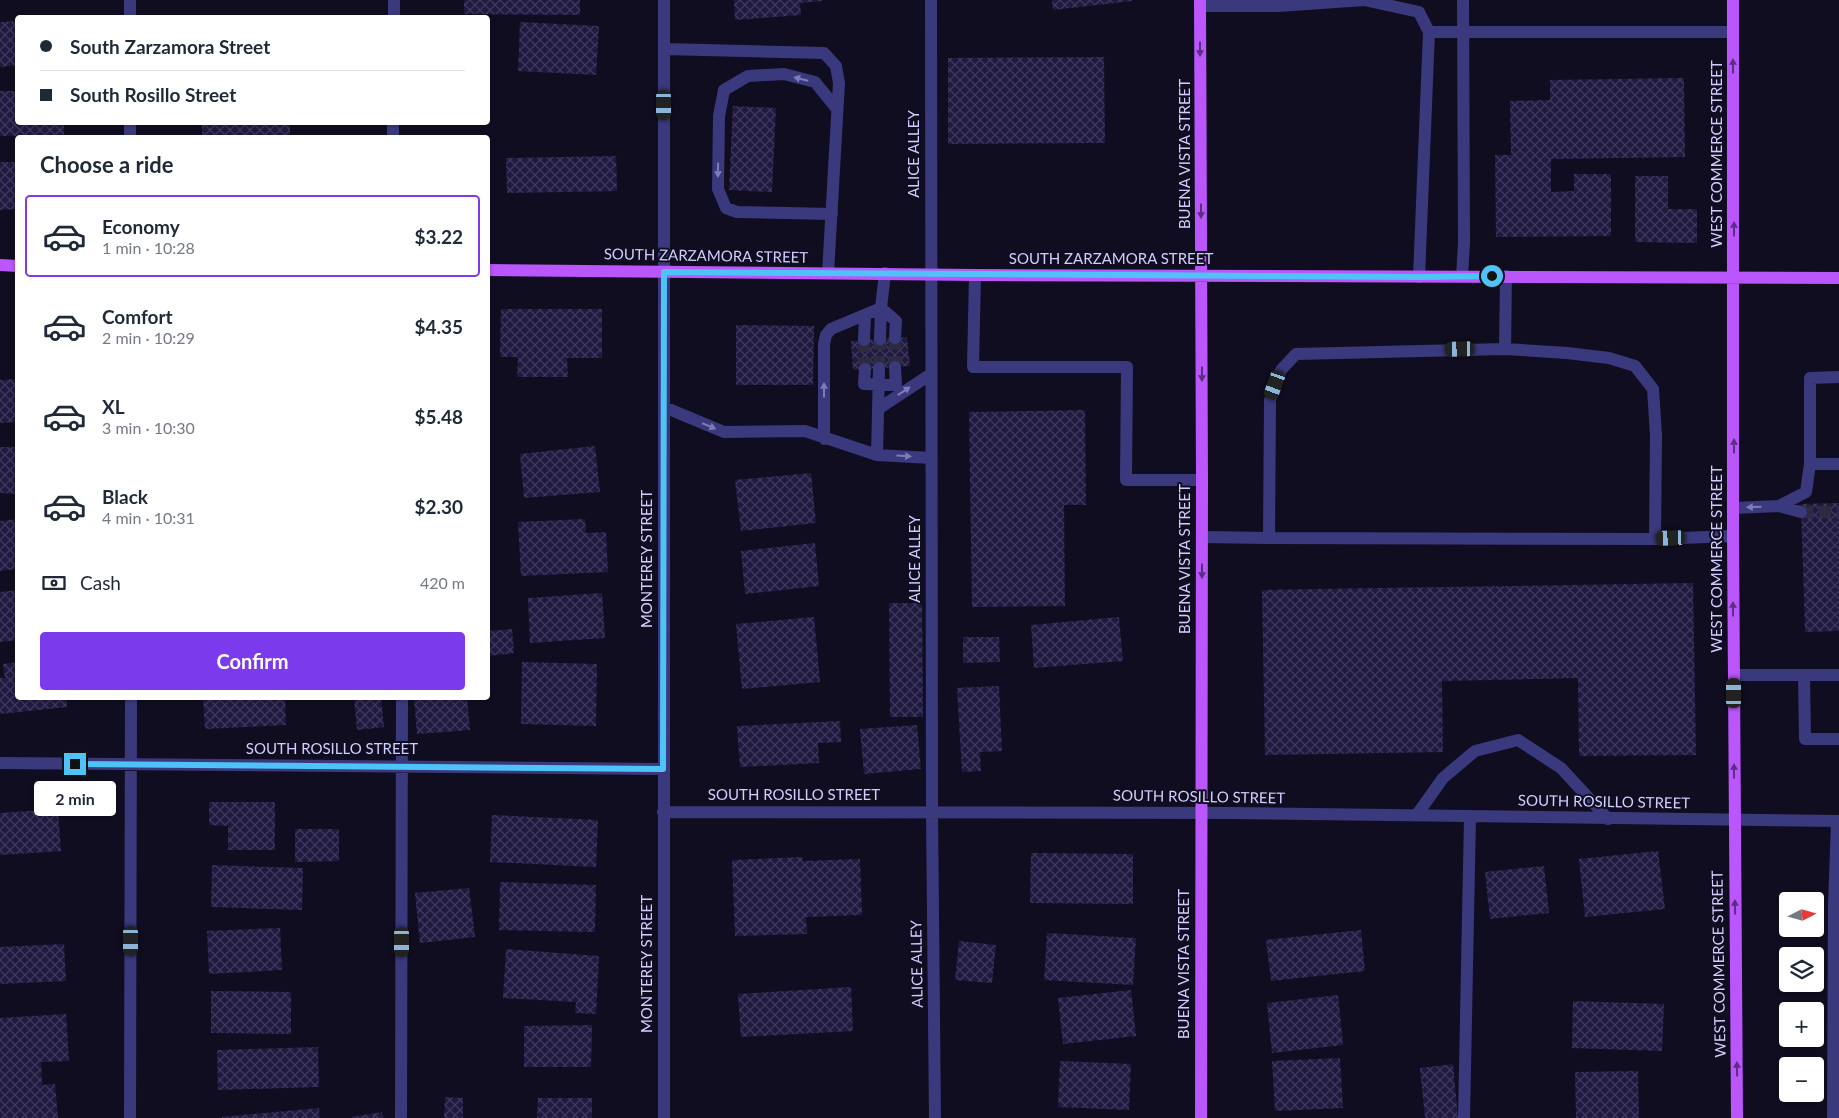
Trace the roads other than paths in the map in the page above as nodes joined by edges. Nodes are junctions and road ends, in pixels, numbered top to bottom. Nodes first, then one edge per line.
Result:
1 (130, 0) edge
2 (394, 0) edge
3 (664, 0) edge
4 (930, 0) edge
5 (1464, 0) edge
6 (1733, 0) edge
7 (1200, 3) edge
8 (130, 15) edge
9 (394, 15) edge
10 (1430, 32) junction
11 (1733, 32) junction
12 (1464, 33) junction
13 (664, 49) junction
14 (837, 109) junction
15 (832, 214) junction
16 (0, 265) edge
17 (15, 266) edge
18 (490, 270) edge
19 (664, 272) junction
20 (828, 273) junction
21 (885, 273) junction
22 (930, 274) junction
23 (975, 274) junction
24 (1201, 275) junction
25 (1462, 276) junction
26 (1506, 276) junction
27 (1419, 277) junction
28 (1734, 277) junction
29 (1839, 278) edge
30 (881, 308) junction
31 (865, 315) junction
32 (895, 338) tunnel mouth
33 (880, 339) tunnel mouth
34 (864, 340) tunnel mouth
35 (1505, 349) junction
36 (895, 367) tunnel mouth
37 (879, 368) tunnel mouth
38 (865, 369) tunnel mouth
39 (931, 374) junction
40 (1839, 377) edge
41 (878, 384) junction
42 (664, 407) junction
43 (878, 409) junction
44 (824, 439) junction
45 (877, 455) junction
46 (931, 458) junction
47 (1810, 464) junction
48 (1839, 464) edge
49 (1202, 480) junction
50 (1779, 506) junction
51 (1734, 508) junction
52 (1801, 512) tunnel mouth
53 (1733, 536) junction
54 (1202, 537) junction
55 (1269, 538) junction
56 (1655, 539) junction
57 (1734, 675) junction
58 (1804, 675) junction
59 (1839, 675) edge
60 (131, 700) edge
61 (402, 700) edge
62 (1839, 739) edge
63 (0, 763) edge
64 (132, 764) junction
65 (402, 766) junction
66 (663, 769) junction
67 (932, 811) junction
68 (663, 812) junction
69 (1201, 812) junction
70 (1416, 816) junction
71 (1470, 817) junction
72 (1608, 819) junction
73 (1734, 820) junction
74 (1838, 821) edge
75 (1836, 905) edge
76 (1837, 946) edge
77 (1836, 981) edge
78 (1836, 1023) edge
79 (130, 1118) edge
80 (401, 1118) edge
81 (664, 1118) edge
82 (935, 1118) edge
83 (1201, 1118) edge
84 (1464, 1118) edge
85 (1737, 1118) edge
86 (1833, 1118) edge

1 - 8 street
2 - 9 street
3 - 13 street, MONTEREY STREET
4 - 22 street, ALICE ALLEY
5 - 12 street
6 - 11 main road, WEST COMMERCE STREET
7 - 10 street
7 -> 24 main road, BUENA VISTA STREET
10 - 12 street
10 - 27 street
11 - 12 street
28 -> 11 main road, WEST COMMERCE STREET
12 - 25 street
13 - 14 street
13 - 19 street, MONTEREY STREET
14 - 15 street
14 -> 15 street
15 - 20 street
16 - 17 main road
18 - 19 main road, SOUTH ZARZAMORA STREET
19 - 20 main road, SOUTH ZARZAMORA STREET
19 - 42 street, MONTEREY STREET
20 - 21 main road, SOUTH ZARZAMORA STREET
21 - 22 main road, SOUTH ZARZAMORA STREET
21 - 30 street
22 - 23 main road, SOUTH ZARZAMORA STREET
22 - 39 street, ALICE ALLEY
23 - 24 main road, SOUTH ZARZAMORA STREET
23 - 49 street
24 - 27 main road, SOUTH ZARZAMORA STREET
24 -> 49 main road, BUENA VISTA STREET
25 - 26 main road, SOUTH ZARZAMORA STREET
25 - 27 main road, SOUTH ZARZAMORA STREET
26 - 28 main road, SOUTH ZARZAMORA STREET
26 - 35 street
28 - 29 main road, SOUTH ZARZAMORA STREET
51 -> 28 main road, WEST COMMERCE STREET
30 - 31 street
30 - 32 street
30 - 33 street
31 - 34 street
44 -> 31 street
35 - 55 street
35 - 56 street
36 - 41 street
37 - 41 street
38 - 41 street
43 -> 39 street
39 - 46 street, ALICE ALLEY
40 - 47 street
41 - 43 street
42 -> 44 street
42 - 66 street, MONTEREY STREET
43 - 45 street
44 - 45 street
45 -> 46 street
46 - 67 street, ALICE ALLEY
47 - 48 street
47 - 50 street
49 - 54 main road, BUENA VISTA STREET
50 -> 51 street
50 - 52 street
51 - 53 main road, WEST COMMERCE STREET
53 - 56 street
57 -> 53 main road, WEST COMMERCE STREET
54 - 55 street
54 -> 69 main road, BUENA VISTA STREET
55 - 56 street
57 - 58 street
73 -> 57 main road, WEST COMMERCE STREET
58 - 59 street
58 - 62 street
60 - 64 street
61 - 65 street
63 - 64 street, SOUTH ROSILLO STREET
64 - 65 street, SOUTH ROSILLO STREET
64 - 79 street
65 - 66 street, SOUTH ROSILLO STREET
65 - 80 street
66 - 68 street, MONTEREY STREET
67 - 68 street, SOUTH ROSILLO STREET
67 - 69 street, SOUTH ROSILLO STREET
67 - 82 street, ALICE ALLEY
68 - 81 street, MONTEREY STREET
69 - 70 street, SOUTH ROSILLO STREET
69 - 83 main road, BUENA VISTA STREET
70 - 71 street, SOUTH ROSILLO STREET
70 - 72 street
71 - 72 street, SOUTH ROSILLO STREET
71 - 84 street
72 - 73 street, SOUTH ROSILLO STREET
73 - 74 street, SOUTH ROSILLO STREET
85 -> 73 main road, WEST COMMERCE STREET
74 - 75 street
75 - 76 street
76 - 77 street
77 - 78 street
78 - 86 street

